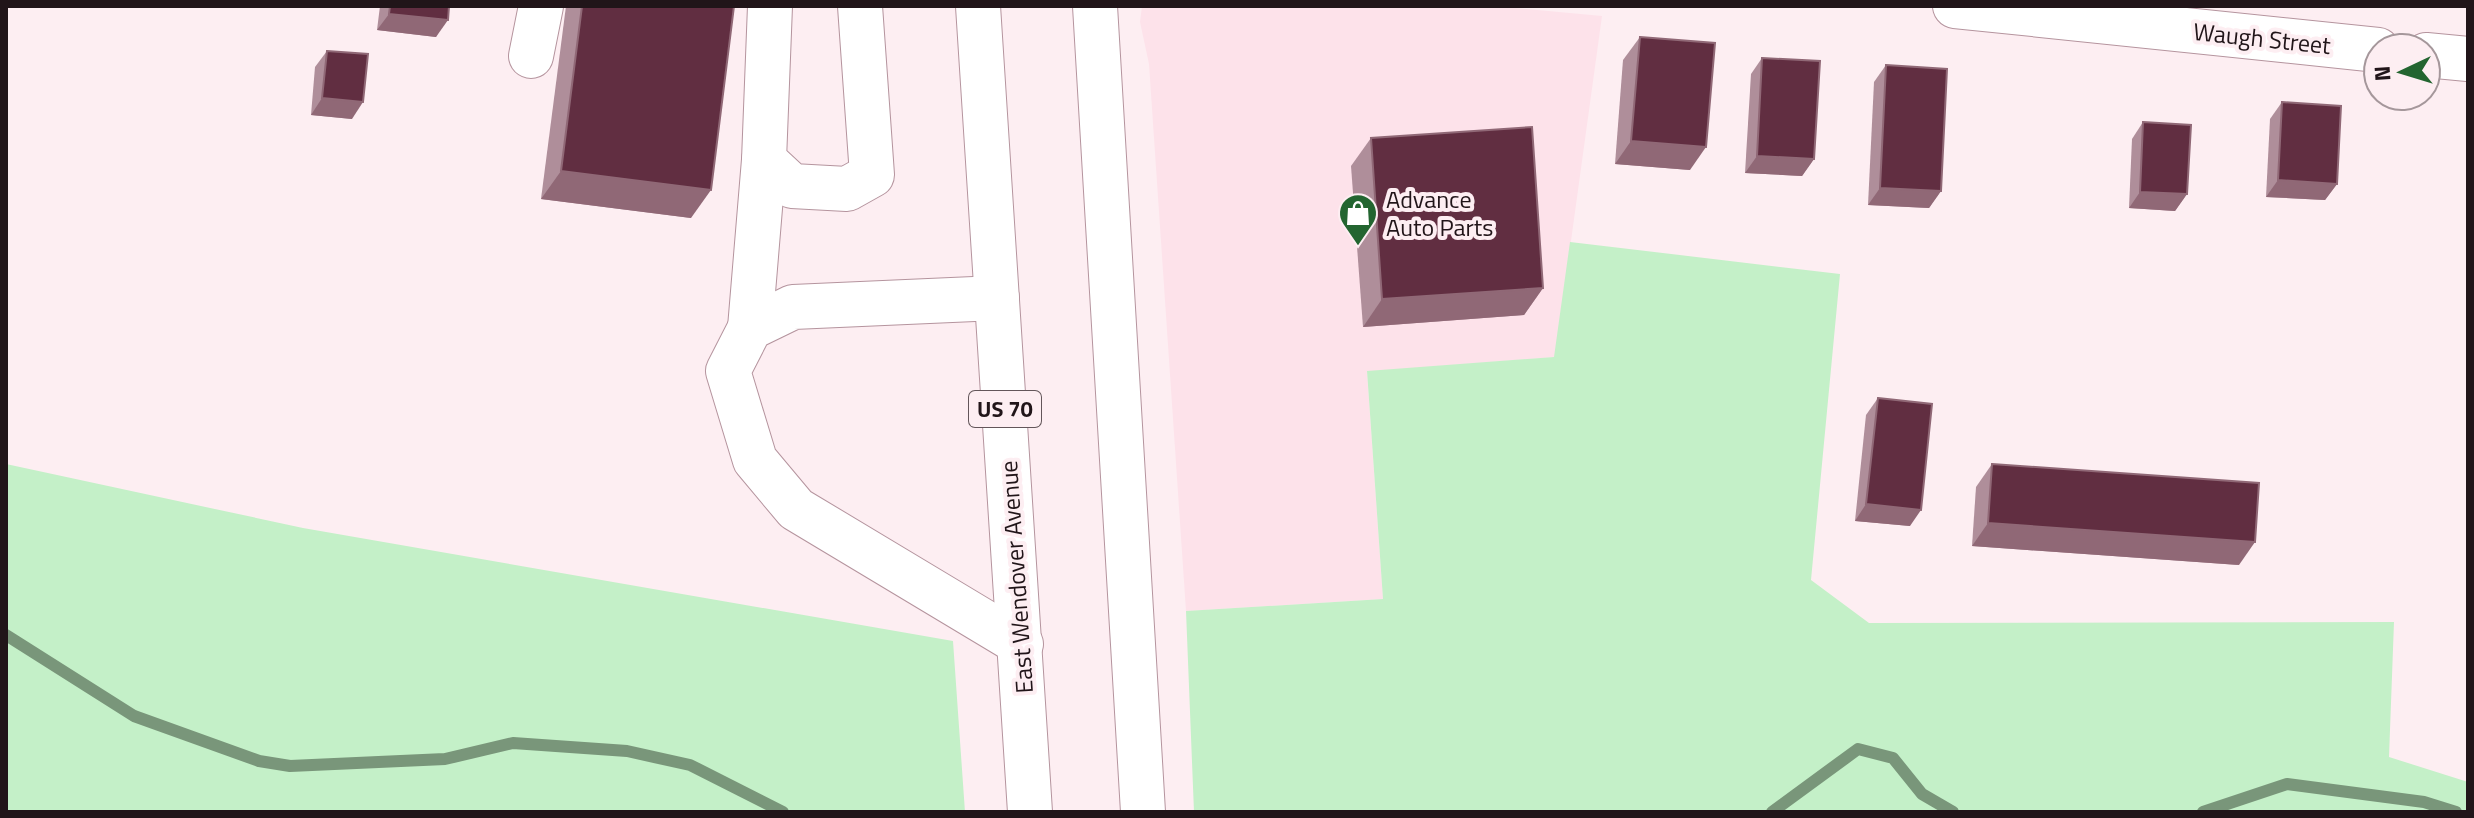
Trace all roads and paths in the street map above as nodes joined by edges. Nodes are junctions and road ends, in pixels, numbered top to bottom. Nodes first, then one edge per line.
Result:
1 (541, 6) edge
2 (770, 6) edge
3 (860, 6) edge
4 (978, 6) edge
5 (1095, 6) edge
6 (1955, 6) edge
7 (2362, 48) edge
8 (531, 56) dead end
9 (2442, 57) edge
10 (2468, 59) edge
11 (764, 160) junction
12 (997, 298) junction
13 (750, 328) junction
14 (1021, 644) junction
15 (1030, 812) edge
16 (1143, 812) edge

1 - 8 main road
2 - 11 main road
3 - 11 main road
4 - 12 main road, East Wendover Avenue / US 70
5 - 16 main road
6 - 7 main road, Waugh Street
9 - 10 main road
11 - 13 main road
12 - 13 main road
12 - 14 main road, East Wendover Avenue / US 70
13 - 14 main road
14 - 15 main road, East Wendover Avenue / US 70

